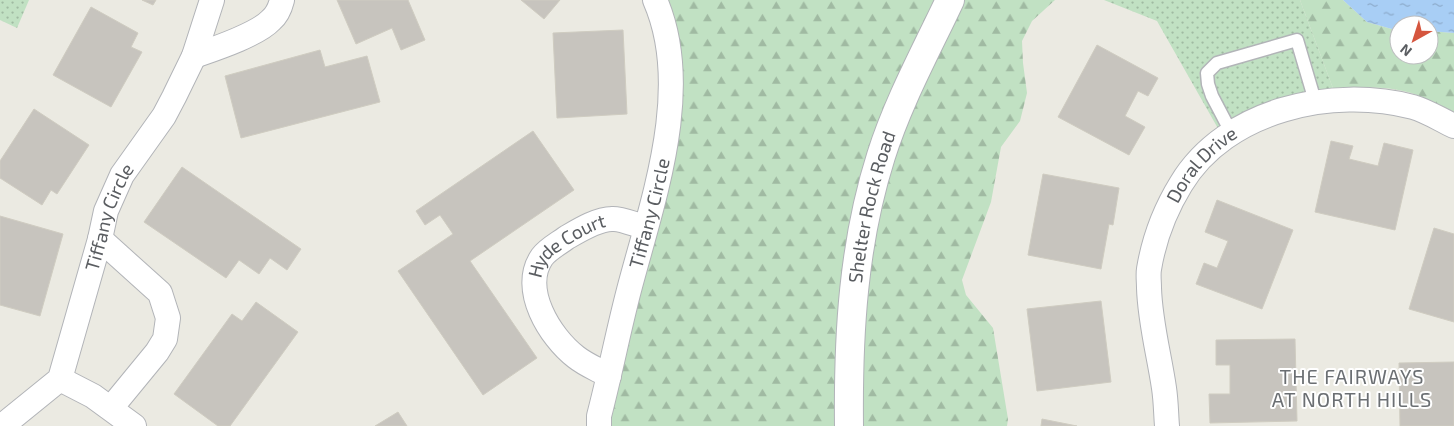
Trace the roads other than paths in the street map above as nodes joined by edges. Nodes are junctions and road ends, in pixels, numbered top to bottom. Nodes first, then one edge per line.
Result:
1 (212, 0) edge
2 (282, 0) edge
3 (655, 0) edge
4 (950, 0) edge
5 (194, 56) junction
6 (1315, 101) junction
7 (1454, 126) edge
8 (1232, 134) junction
9 (645, 227) junction
10 (100, 239) junction
11 (609, 376) junction
12 (60, 379) junction
13 (111, 408) junction
14 (2, 426) edge
15 (134, 426) edge
16 (599, 426) edge
17 (849, 426) edge
18 (1167, 426) edge

1 - 5 street, Tiffany Circle
2 - 5 street
3 - 9 street, Tiffany Circle
4 - 17 main road, Shelter Rock Road
5 - 10 street, Tiffany Circle
6 - 7 street, Doral Drive
6 - 8 street, Doral Drive
6 - 8 lane
8 - 18 street, Doral Drive
9 - 11 street, Tiffany Circle
9 - 11 street, Hyde Court
10 - 12 street, Tiffany Circle
10 - 13 street
11 - 16 street, Tiffany Circle
12 - 13 street
12 - 14 street
13 - 15 street

